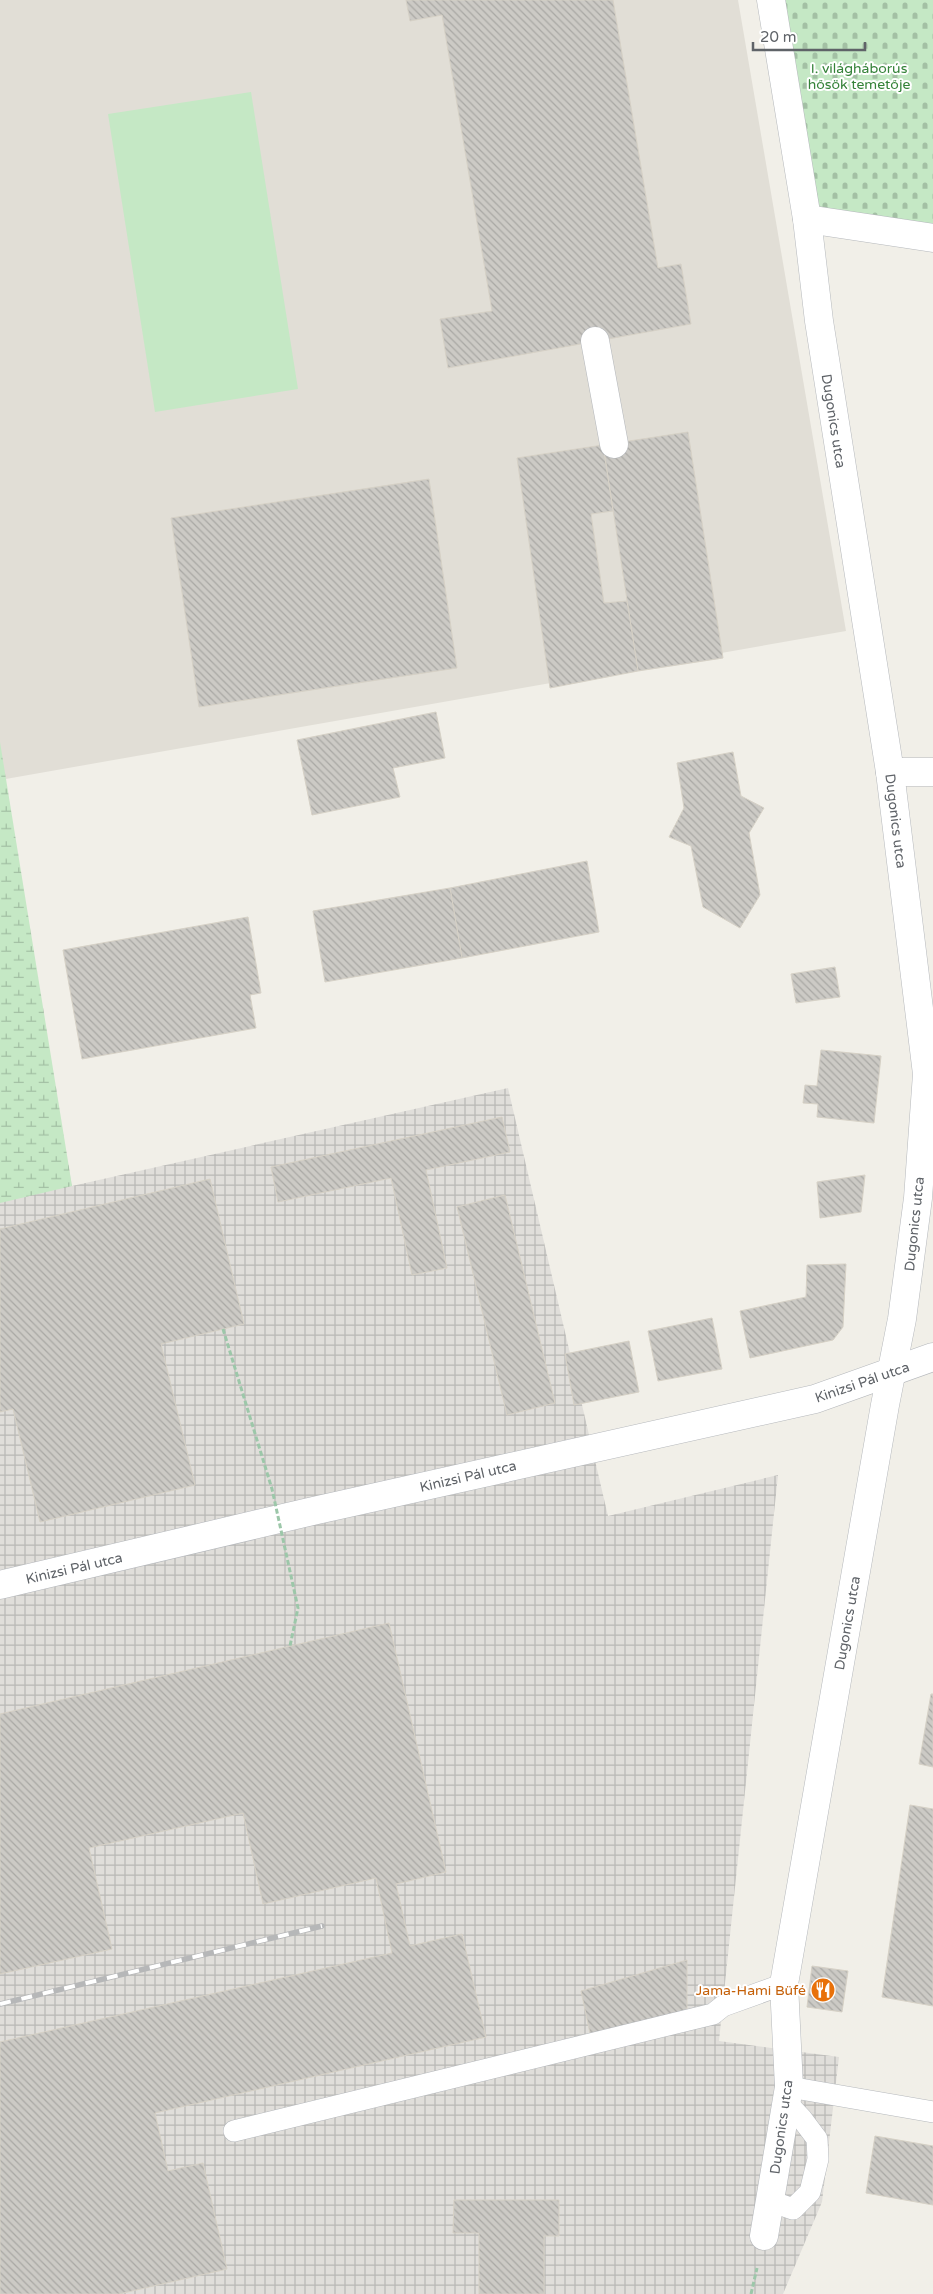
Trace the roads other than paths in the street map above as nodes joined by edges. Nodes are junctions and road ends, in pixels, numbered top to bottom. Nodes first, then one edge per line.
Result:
1 (771, 0) edge
2 (807, 219) junction
3 (933, 238) edge
4 (595, 341) dead end
5 (614, 444) dead end
6 (890, 772) junction
7 (933, 772) edge
8 (933, 1357) edge
9 (892, 1372) junction
10 (0, 1585) edge
11 (784, 1984) junction
12 (788, 2095) junction
13 (933, 2112) edge
14 (234, 2131) dead end
15 (770, 2202) junction
16 (764, 2236) dead end

1 - 2 street, Dugonics utca
2 - 3 street
2 - 6 street, Dugonics utca
4 - 5 street
6 - 7 street
6 - 9 street, Dugonics utca
8 - 9 street, Kinizsi Pál utca
9 - 10 street, Kinizsi Pál utca
9 - 11 street, Dugonics utca
11 - 12 street, Dugonics utca
11 - 14 lane
12 - 13 lane
12 - 15 street, Dugonics utca
12 - 15 lane
15 - 16 street, Dugonics utca

